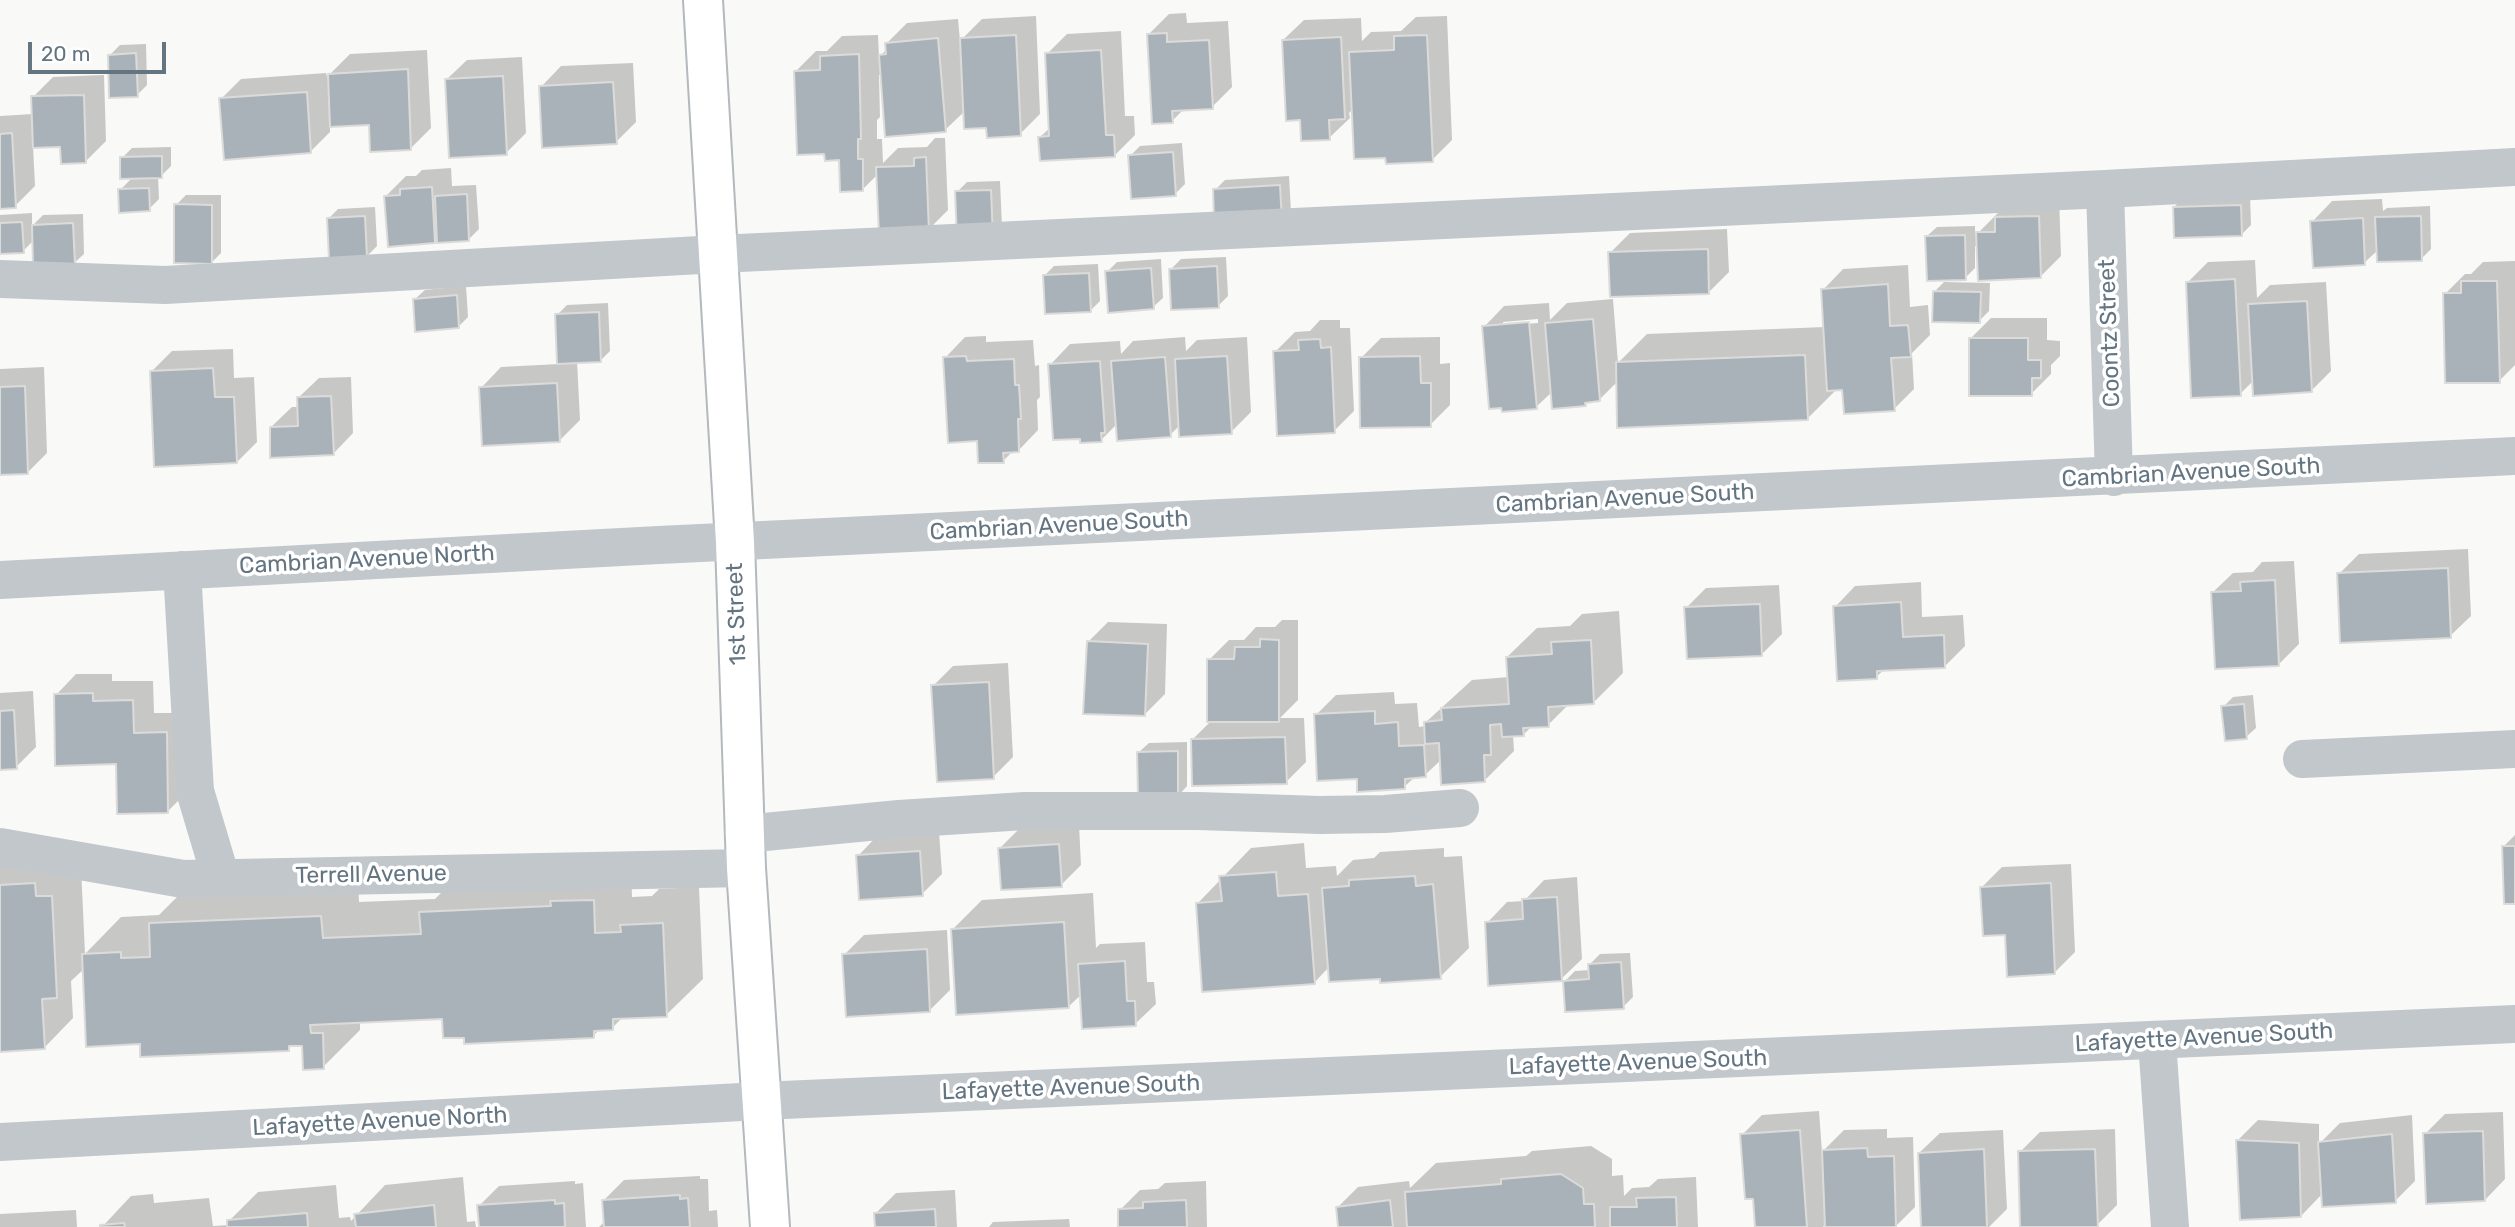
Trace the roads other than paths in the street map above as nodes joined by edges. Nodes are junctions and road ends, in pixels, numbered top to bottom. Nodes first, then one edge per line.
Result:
1 (703, 0) edge
2 (2515, 167) edge
3 (2105, 189) junction
4 (718, 254) junction
5 (0, 279) edge
6 (2515, 456) edge
7 (2114, 477) junction
8 (735, 541) junction
9 (182, 570) junction
10 (0, 580) edge
11 (2515, 749) edge
12 (2302, 759) dead end
13 (1460, 808) dead end
14 (0, 847) edge
15 (745, 851) junction
16 (221, 878) junction
17 (2515, 1024) edge
18 (2157, 1041) junction
19 (760, 1101) junction
20 (0, 1142) edge
21 (770, 1227) edge
22 (2171, 1227) edge

1 - 4 main road, 1st Street
2 - 3 street
3 - 4 street
3 - 7 street, Coontz Street
4 - 5 street
4 - 8 main road, 1st Street
6 - 7 street, Cambrian Avenue South
7 - 8 street, Cambrian Avenue South
8 - 9 street, Cambrian Avenue North
8 - 15 main road, 1st Street
9 - 10 street, Cambrian Avenue North
9 - 16 street
11 - 12 street
13 - 15 street, Terrell Avenue
14 - 16 street, Terrell Avenue
15 - 16 street, Terrell Avenue
15 - 19 main road, 1st Street
17 - 18 street, Lafayette Avenue South
18 - 19 street, Lafayette Avenue South
18 - 22 street
19 - 20 street, Lafayette Avenue North
19 - 21 main road, 1st Street

